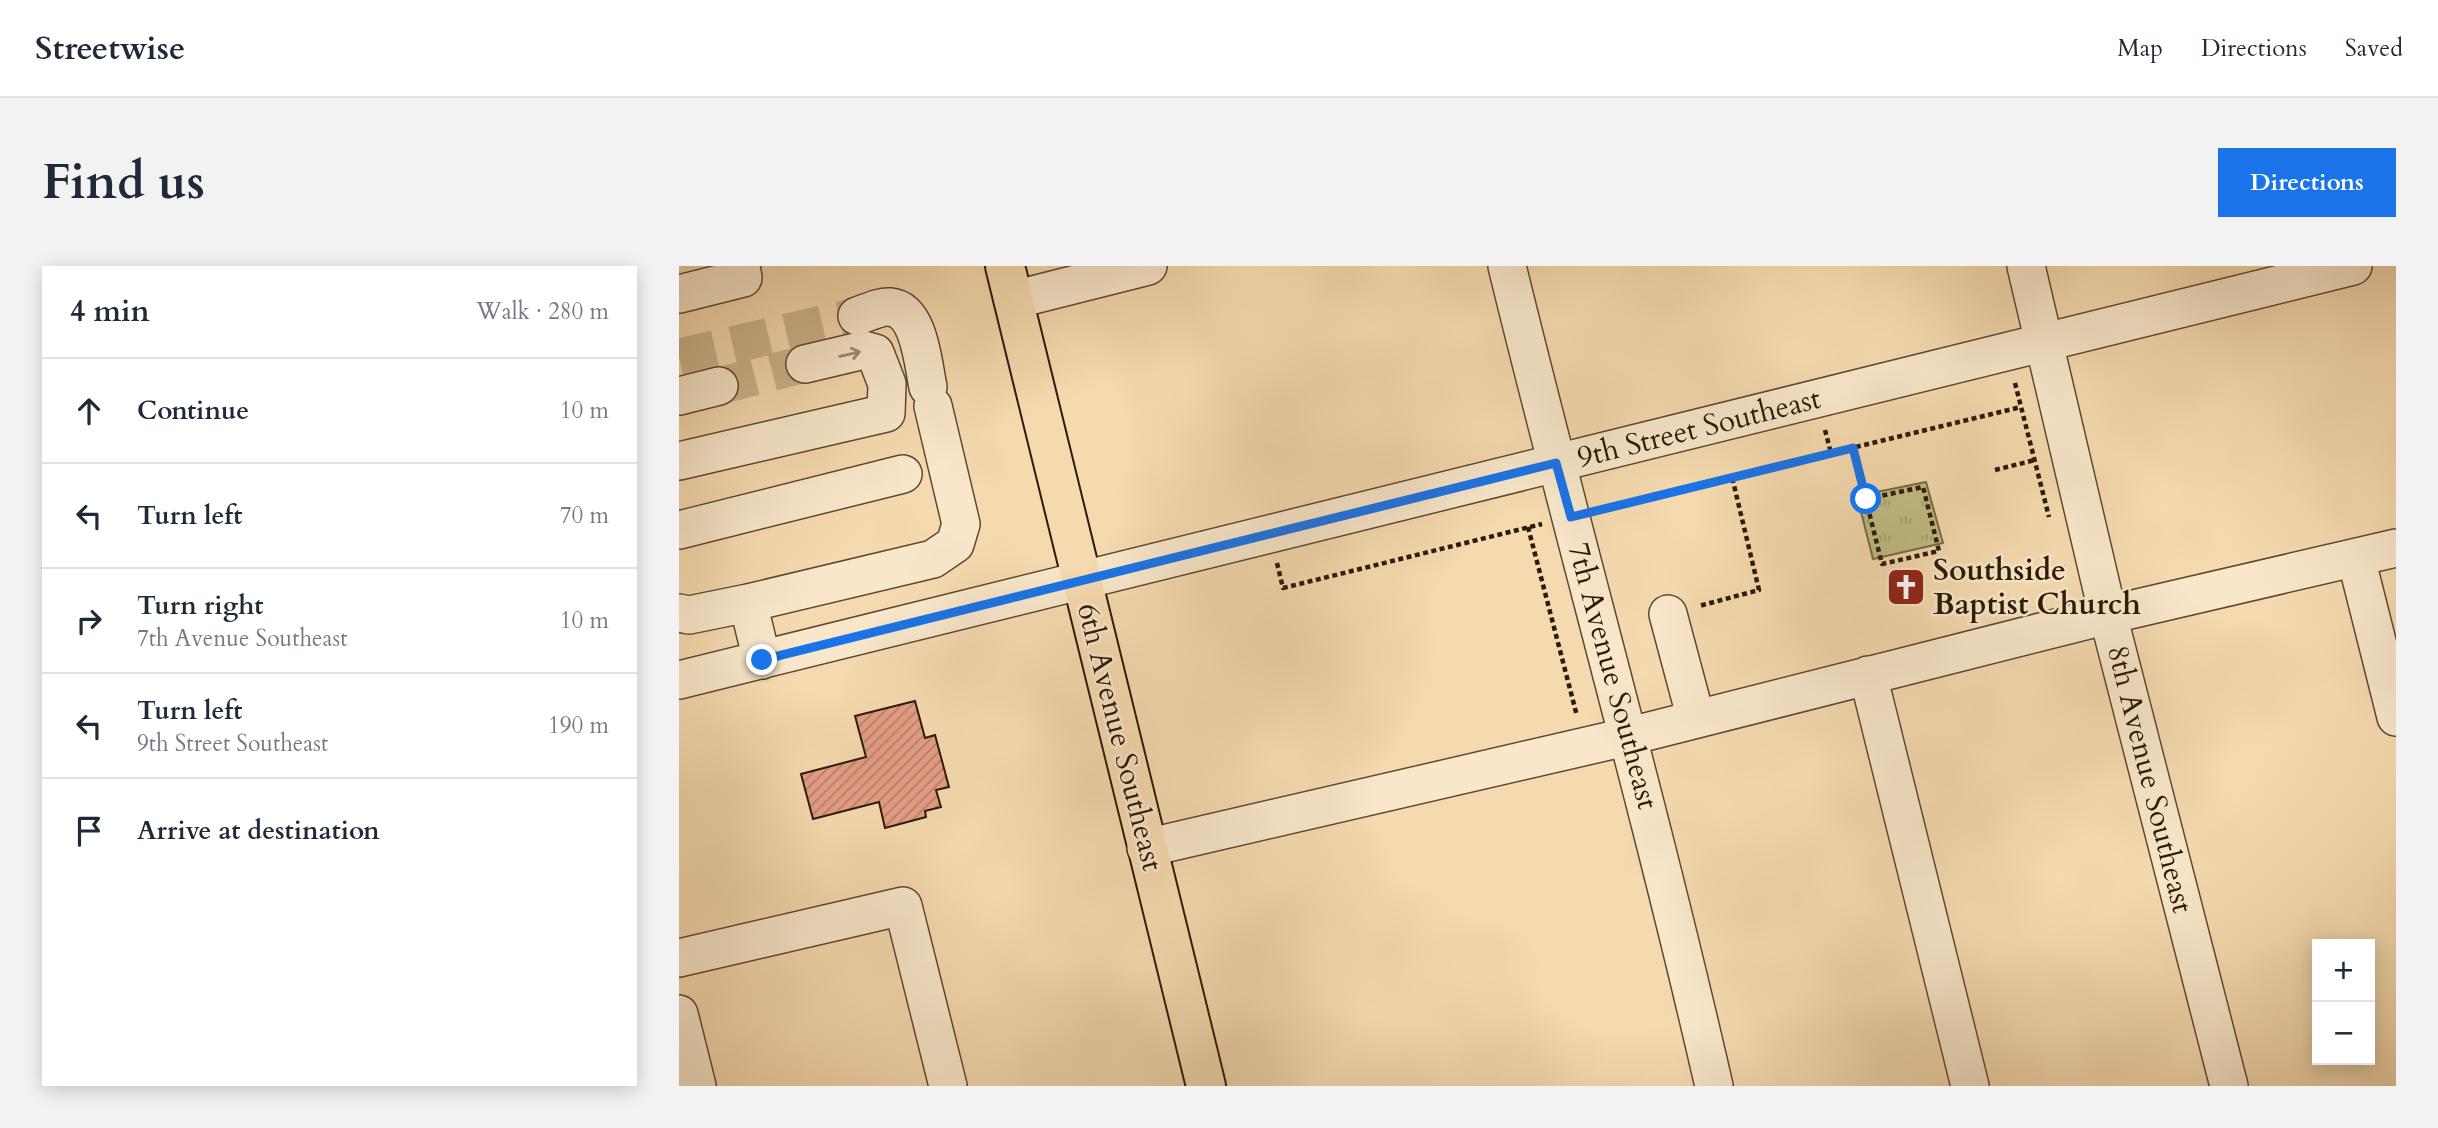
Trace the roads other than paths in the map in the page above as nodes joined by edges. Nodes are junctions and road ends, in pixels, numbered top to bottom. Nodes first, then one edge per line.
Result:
1 (741, 266) edge
2 (1148, 266) edge
3 (1507, 266) edge
4 (2026, 266) edge
5 (2353, 266) edge
6 (1009, 283) edge
7 (679, 294) edge
8 (857, 316) tunnel mouth
9 (2046, 342) junction
10 (805, 364) tunnel mouth
11 (884, 372) junction
12 (928, 385) junction
13 (719, 386) tunnel mouth
14 (679, 396) edge
15 (679, 461) edge
16 (1556, 463) junction
17 (903, 474) dead end
18 (679, 530) edge
19 (2396, 548) edge
20 (2356, 558) junction
21 (1082, 580) junction
22 (748, 603) junction
23 (679, 613) edge
24 (1668, 614) road end
25 (2092, 619) junction
26 (762, 660) junction
27 (1868, 675) junction
28 (679, 680) edge
29 (2396, 717) edge
30 (1696, 719) junction
31 (1630, 736) junction
32 (1146, 848) junction
33 (679, 958) edge
34 (679, 1014) edge
35 (697, 1086) edge
36 (948, 1086) edge
37 (1206, 1086) edge
38 (1714, 1086) edge
39 (1970, 1086) edge
40 (2229, 1086) edge

1 - 7 street
2 - 6 street
3 - 16 street, 7th Avenue Southeast
4 - 9 street, 8th Avenue Southeast
5 - 9 street, 9th Street Southeast
6 - 21 main road, 6th Avenue Southeast
8 - 12 street
9 - 16 street, 9th Street Southeast
9 - 25 street, 8th Avenue Southeast
10 -> 11 street
11 - 12 street
11 - 15 street
12 - 22 street
13 - 14 street
16 - 21 street, 9th Street Southeast
16 - 31 street, 7th Avenue Southeast
17 - 18 street
19 - 20 street
20 - 25 street
20 - 29 street
21 - 26 street, 9th Street Southeast
21 - 32 main road, 6th Avenue Southeast
22 - 23 street
22 - 26 street
24 - 30 street
25 - 27 street
25 - 40 street, 8th Avenue Southeast
26 - 28 street, 9th Street Southeast
27 - 30 street
27 - 39 street
30 - 31 street
31 - 32 street
31 - 38 street, 7th Avenue Southeast
32 - 37 main road, 6th Avenue Southeast
33 - 36 street
34 - 35 street

